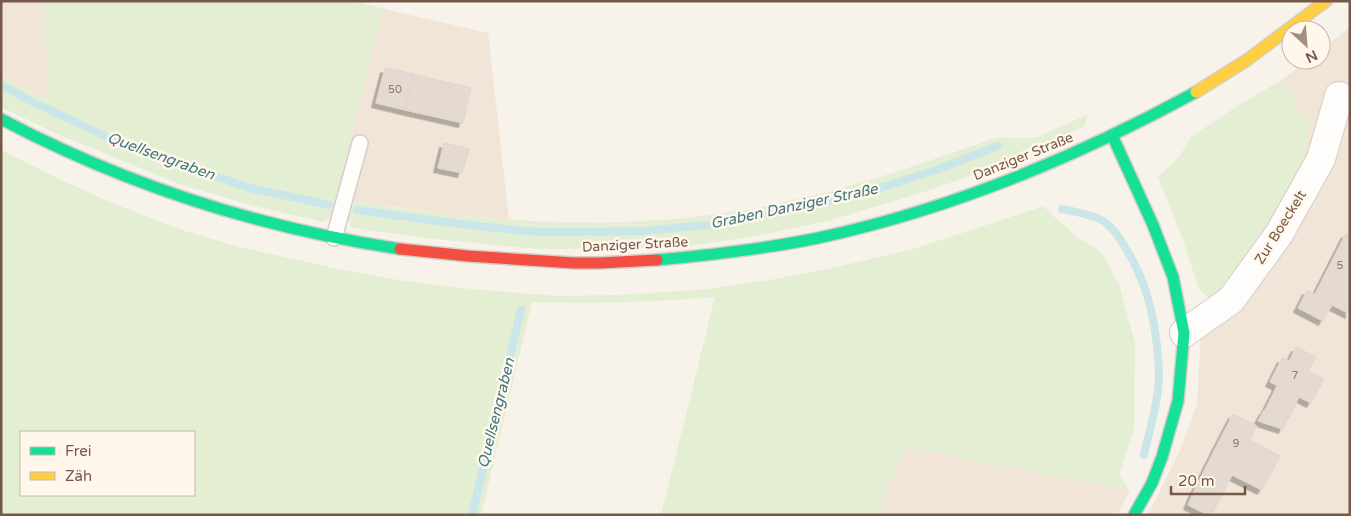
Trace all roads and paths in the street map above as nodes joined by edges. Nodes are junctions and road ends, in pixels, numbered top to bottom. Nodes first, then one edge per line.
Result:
1 (1326, 1) edge
2 (1339, 96) dead end
3 (1, 119) edge
4 (1112, 135) junction
5 (360, 143) dead end
6 (334, 238) junction
7 (1184, 333) junction
8 (1134, 515) edge

1 - 4 street, Danziger Straße
2 - 7 street, Zur Boeckelt
3 - 6 street, Danziger Straße
4 - 6 street, Danziger Straße
4 - 7 street
5 - 6 lane
7 - 8 street

